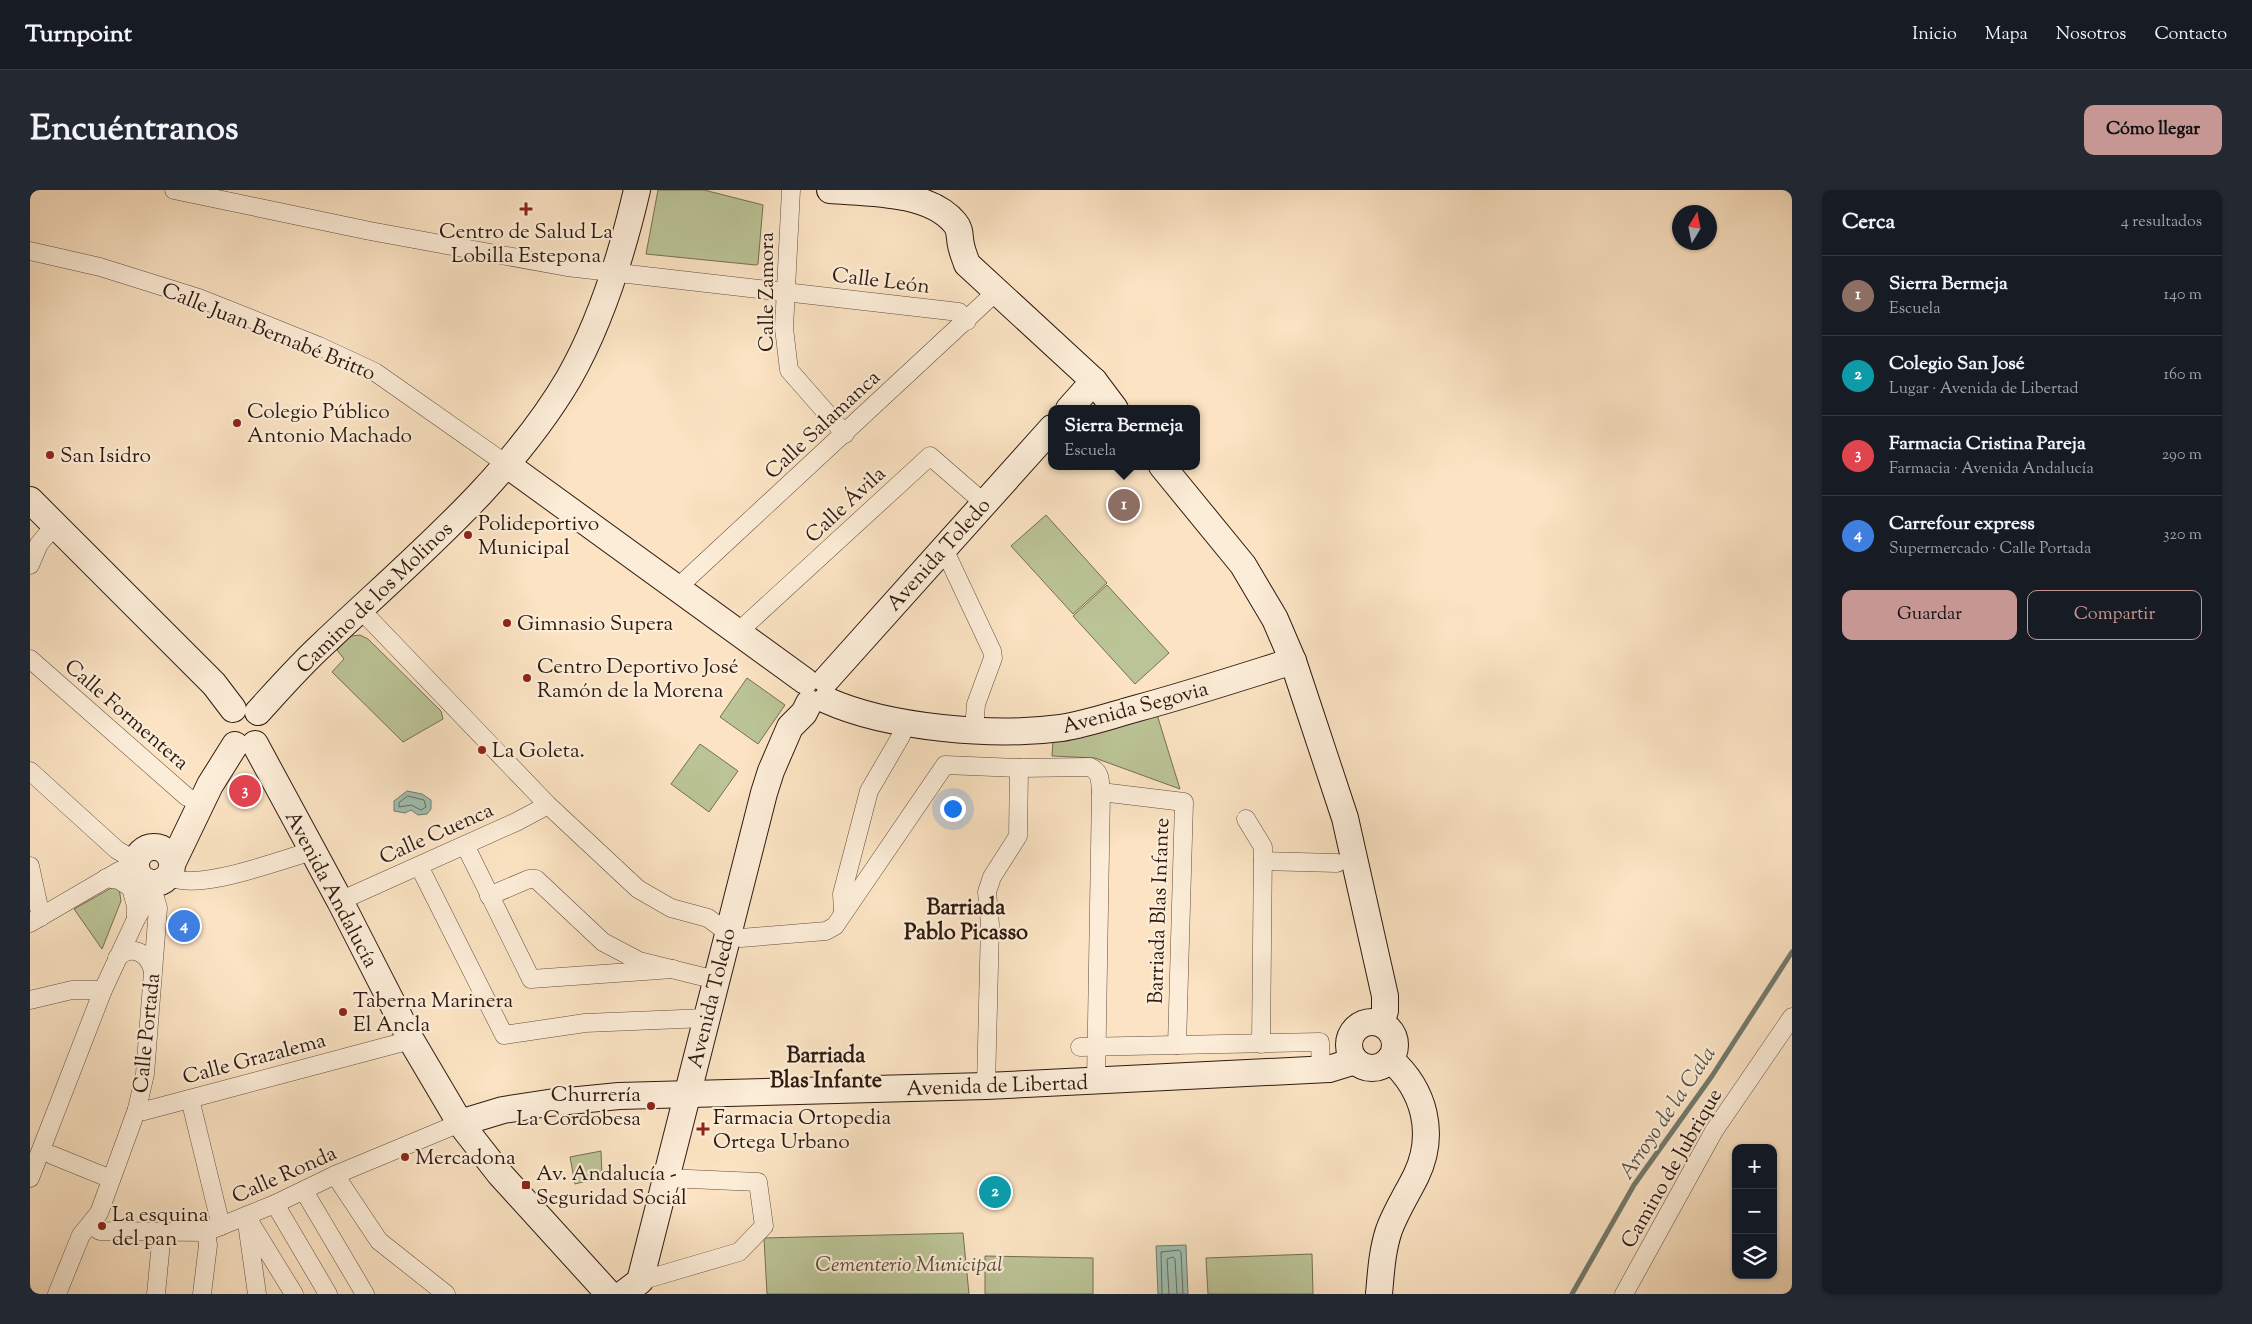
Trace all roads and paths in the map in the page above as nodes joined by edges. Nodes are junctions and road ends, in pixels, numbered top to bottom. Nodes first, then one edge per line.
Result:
1 (174, 190) edge
2 (637, 190) edge
3 (791, 190) edge
4 (830, 190) edge
5 (30, 251) edge
6 (614, 272) junction
7 (785, 291) junction
8 (997, 291) junction
9 (967, 321) junction
10 (1094, 381) junction
11 (1073, 405) edge
12 (1112, 405) edge
13 (1048, 432) edge
14 (845, 434) junction
15 (506, 464) junction
16 (1165, 470) edge
17 (984, 503) junction
18 (31, 504) edge
19 (54, 526) junction
20 (944, 549) junction
21 (30, 565) edge
22 (676, 589) junction
23 (361, 610) junction
24 (737, 633) junction
25 (30, 659) edge
26 (1293, 661) junction
27 (816, 691) junction
28 (245, 710) junction
29 (906, 722) junction
30 (974, 730) junction
31 (245, 744) junction
32 (1019, 768) junction
33 (30, 771) edge
34 (1101, 792) junction
35 (203, 793) junction
36 (548, 805) junction
37 (1246, 819) dead end
38 (465, 845) junction
39 (312, 851) junction
40 (1262, 861) junction
41 (1337, 863) dead end
42 (30, 866) edge
43 (418, 866) junction
44 (153, 870) junction
45 (106, 878) junction
46 (489, 896) junction
47 (340, 901) junction
48 (843, 912) junction
49 (136, 919) junction
50 (35, 920) edge
51 (727, 932) junction
52 (118, 958) junction
53 (152, 968) junction
54 (673, 970) junction
55 (716, 980) junction
56 (103, 990) junction
57 (30, 1000) edge
58 (1792, 1017) edge
59 (706, 1018) junction
60 (1381, 1023) junction
61 (411, 1040) junction
62 (1261, 1044) junction
63 (1177, 1045) junction
64 (1088, 1047) junction
65 (1390, 1059) junction
66 (1355, 1061) junction
67 (1321, 1069) junction
68 (1096, 1081) junction
69 (986, 1086) junction
70 (687, 1094) junction
71 (190, 1099) junction
72 (137, 1109) junction
73 (460, 1123) junction
74 (41, 1152) edge
75 (335, 1175) junction
76 (30, 1178) edge
77 (666, 1178) junction
78 (111, 1179) junction
79 (304, 1191) junction
80 (275, 1204) junction
81 (246, 1216) junction
82 (91, 1225) junction
83 (213, 1229) junction
84 (162, 1232) junction
85 (428, 1288) edge
86 (631, 1288) edge
87 (57, 1294) edge
88 (156, 1294) edge
89 (202, 1294) edge
90 (257, 1294) edge
91 (294, 1294) edge
92 (328, 1294) edge
93 (365, 1294) edge
94 (446, 1294) edge
95 (609, 1294) edge
96 (1379, 1294) edge
97 (1624, 1294) edge

1 - 6 street, Calle León
2 - 6 street, Camino de los Molinos
3 - 7 street, Calle Zamora
4 - 8 street
5 - 15 street, Calle Juan Bernabé Britto
6 - 7 street, Calle León
6 - 15 street, Camino de los Molinos
7 - 9 street, Calle León
7 - 14 street, Calle Zamora
8 - 9 street, Calle Salamanca
8 - 10 street
9 - 14 street, Calle Salamanca
10 - 11 street
10 - 12 street
13 - 17 street, Avenida Toledo
14 - 22 street, Calle Salamanca
15 - 22 street, Calle Juan Bernabé Britto
15 - 23 street, Camino de los Molinos
16 - 26 street
17 - 20 street, Avenida Toledo
17 - 24 street, Calle Ávila
18 - 19 street
19 - 21 street
19 - 28 street
20 - 27 street, Avenida Toledo
20 - 30 street
22 - 24 street, Calle Juan Bernabé Britto
23 - 28 street, Camino de los Molinos
23 - 36 street
24 - 27 street, Calle Juan Bernabé Britto
25 - 35 street, Calle Formentera
26 - 30 street, Avenida Segovia
26 - 60 street
27 - 29 street, Avenida Segovia
27 - 51 street, Avenida Toledo
28 - 31 street
28 - 31 street
29 - 30 street, Avenida Segovia
29 - 48 street
31 - 35 street
31 - 39 street, Avenida Andalucía
32 - 34 street
32 - 48 street
32 - 69 street
33 - 44 street
34 - 63 street, Barriada Blas Infante
34 - 64 street
35 - 44 street
36 - 38 street, Calle Cuenca
36 - 51 street
37 - 40 street
38 - 43 street, Calle Cuenca
38 - 46 street
39 - 44 street
39 - 47 street, Avenida Andalucía
40 - 41 street
40 - 62 street
42 - 50 street
43 - 47 street, Calle Cuenca
43 - 59 street
44 - 45 street
44 - 49 street
44 - 53 street, Calle Portada
45 - 49 street
45 - 50 street
46 - 54 street
46 - 54 street
47 - 61 street, Avenida Andalucía
48 - 51 street
49 - 52 street
51 - 55 street, Avenida Toledo
52 - 53 street
52 - 56 street
53 - 72 street, Calle Portada
54 - 55 street
55 - 59 street, Avenida Toledo
56 - 57 street
56 - 74 street
58 - 97 street, Camino de Jubrique
59 - 70 street, Avenida Toledo
60 - 65 street
60 - 66 street
61 - 71 street, Calle Grazalema
61 - 73 street, Avenida Andalucía
62 - 63 street
62 - 67 street
63 - 64 street
64 - 68 street
65 - 66 street
65 - 96 street
66 - 67 street, Avenida de Libertad
67 - 68 street, Avenida de Libertad
68 - 69 street, Avenida de Libertad
69 - 70 street, Avenida de Libertad
70 - 73 street, Avenida de Libertad
70 - 77 street, Avenida Toledo
71 - 72 street, Calle Grazalema
71 - 83 street
72 - 78 street, Calle Portada
73 - 75 street, Calle Ronda
73 - 95 street, Avenida Andalucía
74 - 76 street
74 - 78 street
75 - 79 street, Calle Ronda
75 - 85 street
77 - 86 street, Avenida Toledo
77 - 86 street
78 - 82 street, Calle Portada
79 - 80 street, Calle Ronda
79 - 93 street
80 - 81 street, Calle Ronda
80 - 92 street
81 - 83 street, Calle Ronda
81 - 90 street
81 - 91 street
82 - 84 street, Calle Ronda
82 - 87 street, Calle Portada
83 - 84 street, Calle Ronda
83 - 89 street
84 - 88 street
85 - 94 street

